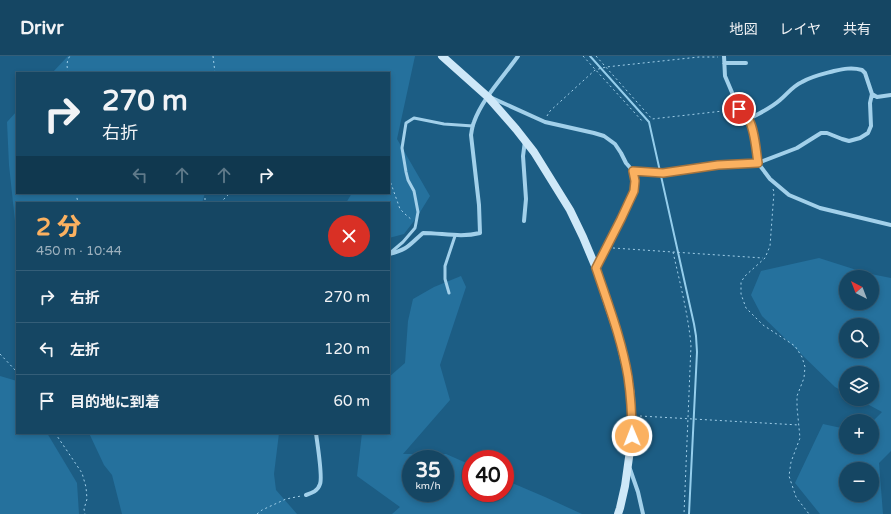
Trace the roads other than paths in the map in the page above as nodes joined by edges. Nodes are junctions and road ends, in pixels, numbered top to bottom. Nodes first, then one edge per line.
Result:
1 (442, 56) edge
2 (518, 56) edge
3 (724, 57) edge
4 (724, 63) junction
5 (746, 63) dead end
6 (872, 94) junction
7 (891, 95) edge
8 (488, 97) junction
9 (749, 119) junction
10 (473, 126) junction
11 (525, 140) junction
12 (758, 163) junction
13 (633, 171) junction
14 (524, 221) dead end
15 (891, 225) edge
16 (455, 236) junction
17 (390, 253) edge
18 (390, 254) edge
19 (596, 268) junction
20 (449, 293) dead end
21 (316, 434) edge
22 (628, 465) junction
23 (306, 495) road end
24 (618, 514) edge
25 (644, 514) edge

1 - 8 street
2 - 8 street
3 - 4 street
4 - 5 street
4 - 9 street
6 - 7 street
6 - 9 street
6 - 12 street
8 - 10 street
8 - 11 street
8 - 13 street
9 - 12 street
10 - 16 street
10 - 17 lane
11 - 14 street
11 - 19 street
12 - 13 street
12 - 15 street
13 - 19 street
16 - 18 street
16 - 20 lane
19 - 22 street
21 - 23 street
22 - 24 street
22 - 25 street

